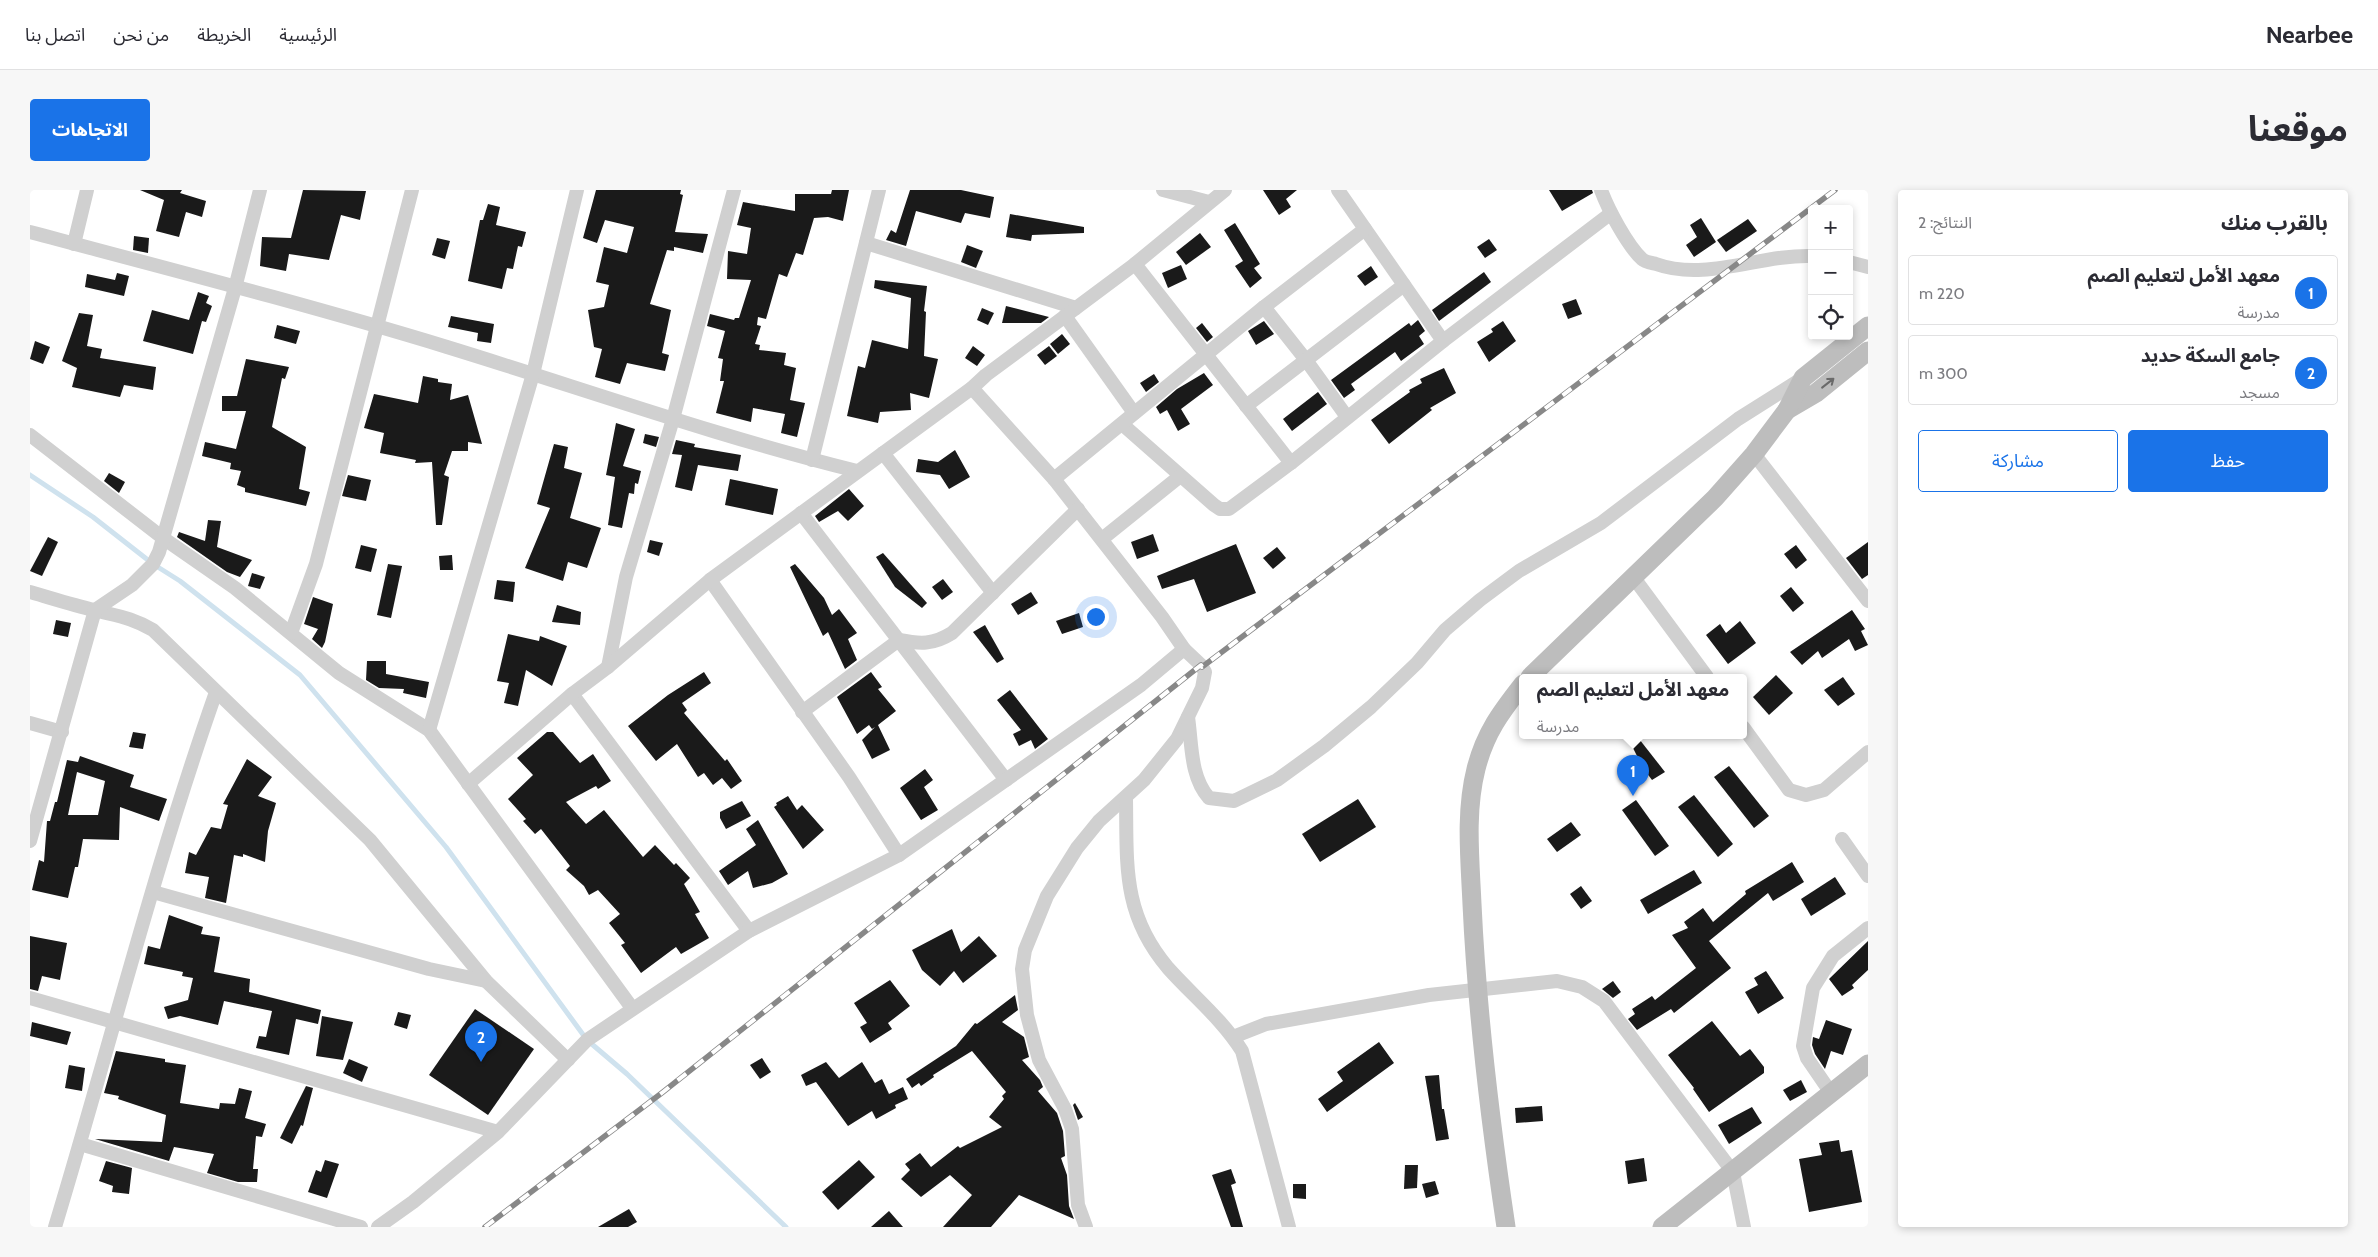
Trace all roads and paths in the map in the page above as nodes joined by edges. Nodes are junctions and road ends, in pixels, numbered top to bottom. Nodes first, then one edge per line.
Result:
1 (87, 190) edge
2 (260, 190) edge
3 (412, 190) edge
4 (577, 190) edge
5 (734, 190) edge
6 (879, 190) edge
7 (1164, 190) edge
8 (1225, 190) edge
9 (1338, 190) edge
10 (1601, 190) edge
11 (1209, 202) junction
12 (1610, 214) junction
13 (1365, 229) junction
14 (30, 232) edge
15 (866, 243) junction
16 (74, 244) junction
17 (1808, 256) edge
18 (1853, 263) edge
19 (1135, 264) junction
20 (1868, 267) edge
21 (1404, 285) junction
22 (235, 288) junction
23 (1264, 307) junction
24 (1071, 312) junction
25 (377, 326) junction
26 (1867, 328) edge
27 (1443, 341) junction
28 (1868, 351) edge
29 (1207, 354) junction
30 (1306, 360) junction
31 (533, 374) junction
32 (1802, 378) junction
33 (972, 388) junction
34 (1246, 406) junction
35 (1787, 410) junction
36 (1134, 413) junction
37 (1347, 417) junction
38 (674, 419) junction
39 (1122, 424) junction
40 (30, 436) edge
41 (883, 452) junction
42 (1754, 454) junction
43 (812, 460) junction
44 (1291, 463) junction
45 (857, 471) junction
46 (1179, 477) junction
47 (1054, 479) junction
48 (1078, 509) junction
49 (801, 513) junction
50 (164, 538) junction
51 (1102, 539) junction
52 (1634, 578) junction
53 (710, 580) junction
54 (30, 592) edge
55 (993, 593) junction
56 (1867, 599) edge
57 (95, 610) junction
58 (291, 633) junction
59 (899, 640) junction
60 (1184, 649) junction
61 (608, 667) junction
62 (1533, 674) edge
63 (1705, 674) edge
64 (1519, 689) edge
65 (216, 692) junction
66 (572, 694) junction
67 (802, 712) junction
68 (1188, 714) junction
69 (30, 723) edge
70 (429, 730) junction
71 (62, 732) junction
72 (1747, 732) edge
73 (1868, 752) edge
74 (1006, 780) junction
75 (468, 784) junction
76 (1126, 798) junction
77 (1842, 839) dead end
78 (30, 841) edge
79 (899, 855) junction
80 (1868, 876) edge
81 (153, 892) junction
82 (1868, 928) edge
83 (748, 931) junction
84 (486, 980) junction
85 (1476, 989) junction
86 (30, 998) edge
87 (632, 1008) junction
88 (114, 1022) junction
89 (1233, 1037) junction
90 (568, 1060) junction
91 (1868, 1064) edge
92 (1831, 1093) junction
93 (498, 1132) junction
94 (80, 1144) junction
95 (1733, 1172) junction
96 (55, 1227) edge
97 (361, 1227) edge
98 (378, 1227) edge
99 (1086, 1227) edge
100 (1289, 1227) edge
101 (1506, 1227) edge
102 (1662, 1227) edge
103 (1744, 1227) edge

1 - 16 street
2 - 22 street
3 - 25 street
4 - 31 street
5 - 38 street
6 - 15 street
7 - 11 street
8 - 11 street
9 - 13 street
10 - 12 street
11 - 19 street
12 - 17 street
12 - 27 street
13 - 21 street
13 - 23 street
14 - 16 street
15 - 24 street
15 - 43 street
16 - 22 street
18 - 20 street
19 - 24 street
19 - 29 street
21 - 27 street
21 - 30 street
22 - 25 street
22 - 50 street
23 - 29 street
23 - 30 street
24 - 33 street
24 - 36 street
25 - 31 street
25 - 58 street
26 - 32 main road
27 - 37 street
35 -> 28 main road
29 - 34 street
29 - 36 street
30 - 34 street
30 - 37 street
31 - 38 street
31 - 70 street
32 - 35 main road
32 - 68 street
33 - 41 street
33 - 47 street
34 - 44 street
35 - 42 main road
36 - 39 street
37 - 44 street
38 - 43 street
38 - 61 street
39 - 46 street
39 - 47 street
40 - 50 street
41 - 45 street
41 - 55 street
42 - 52 main road
42 - 56 street
43 - 45 street
44 - 46 street
45 - 49 street
46 - 51 street
47 - 48 street
48 - 51 street
48 - 55 street
49 - 53 street
49 - 59 street
50 - 57 street
50 - 58 street
51 - 60 street
52 - 62 main road
52 - 63 street
53 - 61 street
53 - 67 street
54 - 57 street
55 - 59 street
57 - 65 street
57 - 71 street
58 - 70 street
59 - 67 street
59 - 74 street
60 - 68 street
60 - 74 street
61 - 66 street
64 - 85 main road
65 - 81 street
65 - 84 street
66 - 75 street
66 - 83 street
67 - 79 street
68 - 76 street
69 - 71 street
70 - 75 street
71 - 78 street
72 - 73 street
74 - 79 street
75 - 87 street
76 - 89 street
76 - 99 street
77 - 80 street
79 - 83 street
81 - 84 street
81 - 88 street
82 - 92 street
83 - 87 street
84 - 90 street
85 - 89 street
85 - 95 street
85 - 101 main road
86 - 88 street
87 - 90 street
88 - 93 street
88 - 94 street
89 - 100 street
90 - 93 street
91 - 92 main road
92 - 95 main road
93 - 98 street
94 - 96 street
94 - 97 street
95 - 102 main road
95 - 103 street

